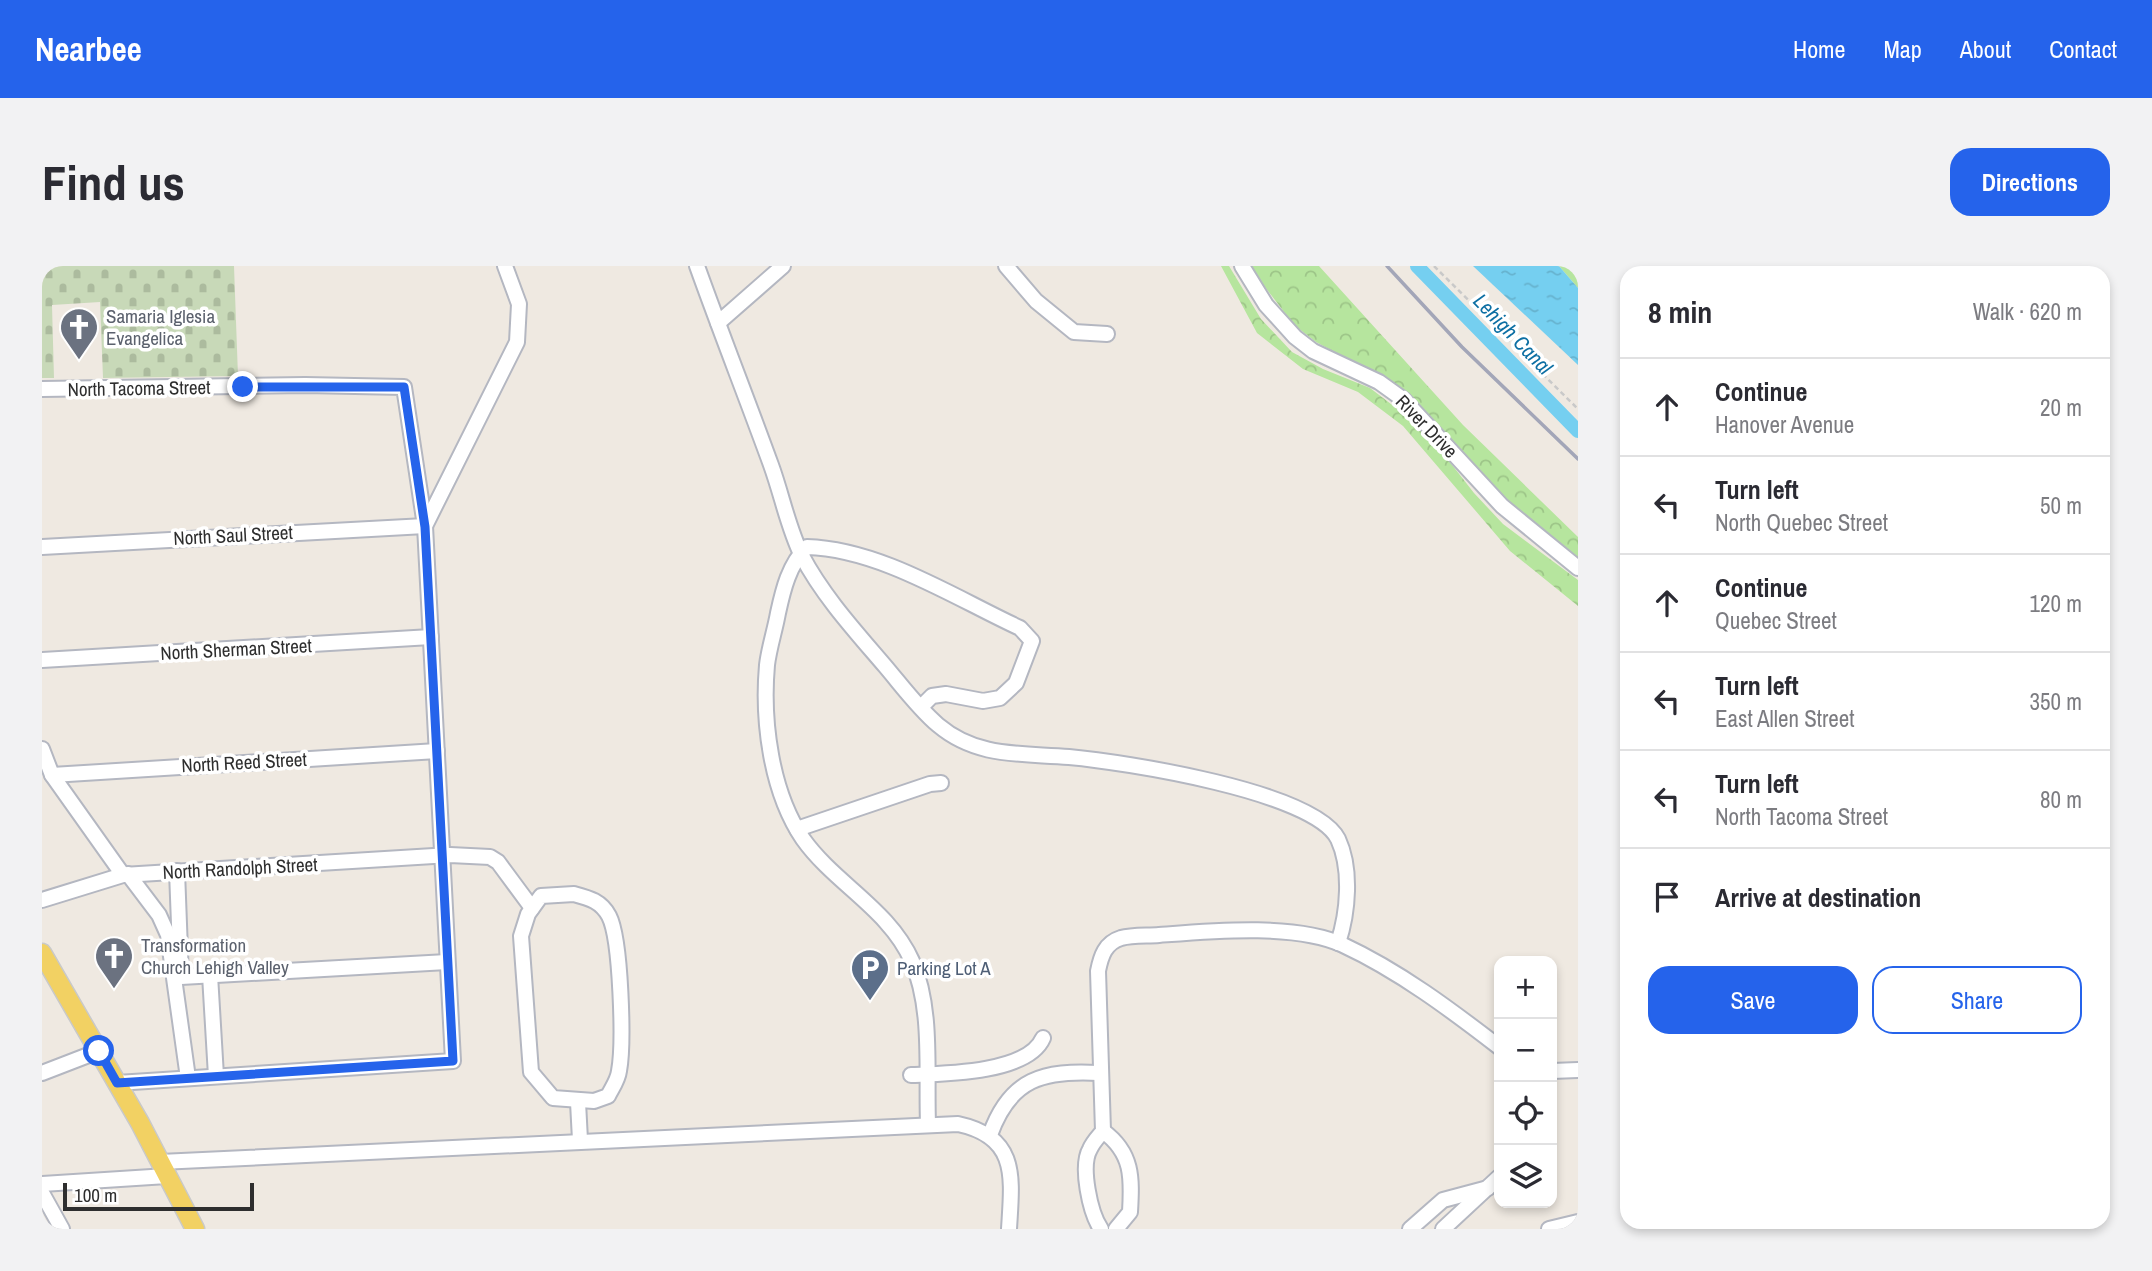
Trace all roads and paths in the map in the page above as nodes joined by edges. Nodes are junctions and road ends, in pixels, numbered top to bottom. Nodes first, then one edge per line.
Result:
1 (505, 266) edge
2 (697, 266) edge
3 (783, 266) edge
4 (1006, 266) edge
5 (1242, 266) edge
6 (1434, 266) edge
7 (718, 323) junction
8 (1107, 334) dead end
9 (42, 389) edge
10 (1578, 409) edge
11 (425, 527) junction
12 (42, 547) edge
13 (800, 553) junction
14 (1578, 568) edge
15 (431, 637) junction
16 (42, 660) edge
17 (920, 708) junction
18 (42, 749) edge
19 (437, 751) junction
20 (52, 775) junction
21 (941, 783) dead end
22 (797, 829) junction
23 (442, 856) junction
24 (177, 871) junction
25 (126, 875) junction
26 (42, 900) edge
27 (532, 908) junction
28 (1339, 943) junction
29 (42, 953) edge
30 (447, 961) junction
31 (210, 975) junction
32 (1043, 1038) dead end
33 (1494, 1044) edge
34 (99, 1051) junction
35 (1578, 1070) edge
36 (1557, 1071) edge
37 (42, 1073) edge
38 (1099, 1073) junction
39 (926, 1074) junction
40 (911, 1075) dead end
41 (216, 1076) junction
42 (188, 1078) junction
43 (117, 1083) junction
44 (578, 1102) junction
45 (928, 1123) junction
46 (1103, 1131) junction
47 (990, 1135) junction
48 (580, 1140) junction
49 (164, 1169) junction
50 (1494, 1183) edge
51 (42, 1185) edge
52 (42, 1193) edge
53 (1578, 1222) edge
54 (62, 1229) edge
55 (195, 1229) edge
56 (1009, 1229) edge
57 (1101, 1229) edge
58 (1116, 1229) edge
59 (1410, 1229) edge
60 (1443, 1229) edge
61 (1549, 1229) edge

1 - 11 street
2 - 7 street
3 - 7 street
4 - 8 street
5 - 14 street, River Drive
6 - 10 path
7 - 13 street
9 - 11 street, North Tacoma Street
11 - 12 street, North Saul Street
11 - 15 street
13 - 17 street
13 - 17 street
13 - 22 street
15 - 16 street, North Sherman Street
15 - 19 street
17 - 28 street
18 - 20 street
19 - 20 street, North Reed Street
19 - 23 street
20 - 25 street
21 - 22 street
22 - 39 street
23 - 24 street, North Randolph Street
23 - 27 street, North Randolph Street
23 - 30 street
24 - 25 street, North Randolph Street
24 - 31 street
25 - 26 street, North Randolph Street
25 - 42 street
27 - 44 street
27 - 44 street
28 - 33 street
28 - 38 street
29 - 34 main road
30 - 31 street
30 - 41 street
31 - 41 street
32 - 39 street
34 - 37 street
34 - 43 main road
35 - 36 street
38 - 46 street
38 - 47 street
39 - 40 street
39 - 45 street
41 - 42 street
42 - 43 street
43 - 49 main road
44 - 48 street
45 - 47 street
45 - 48 street
46 - 57 street
46 - 58 street
47 - 56 street
48 - 49 street
49 - 51 street
49 - 55 main road
50 - 59 street
50 - 60 street
52 - 54 street
53 - 61 street

